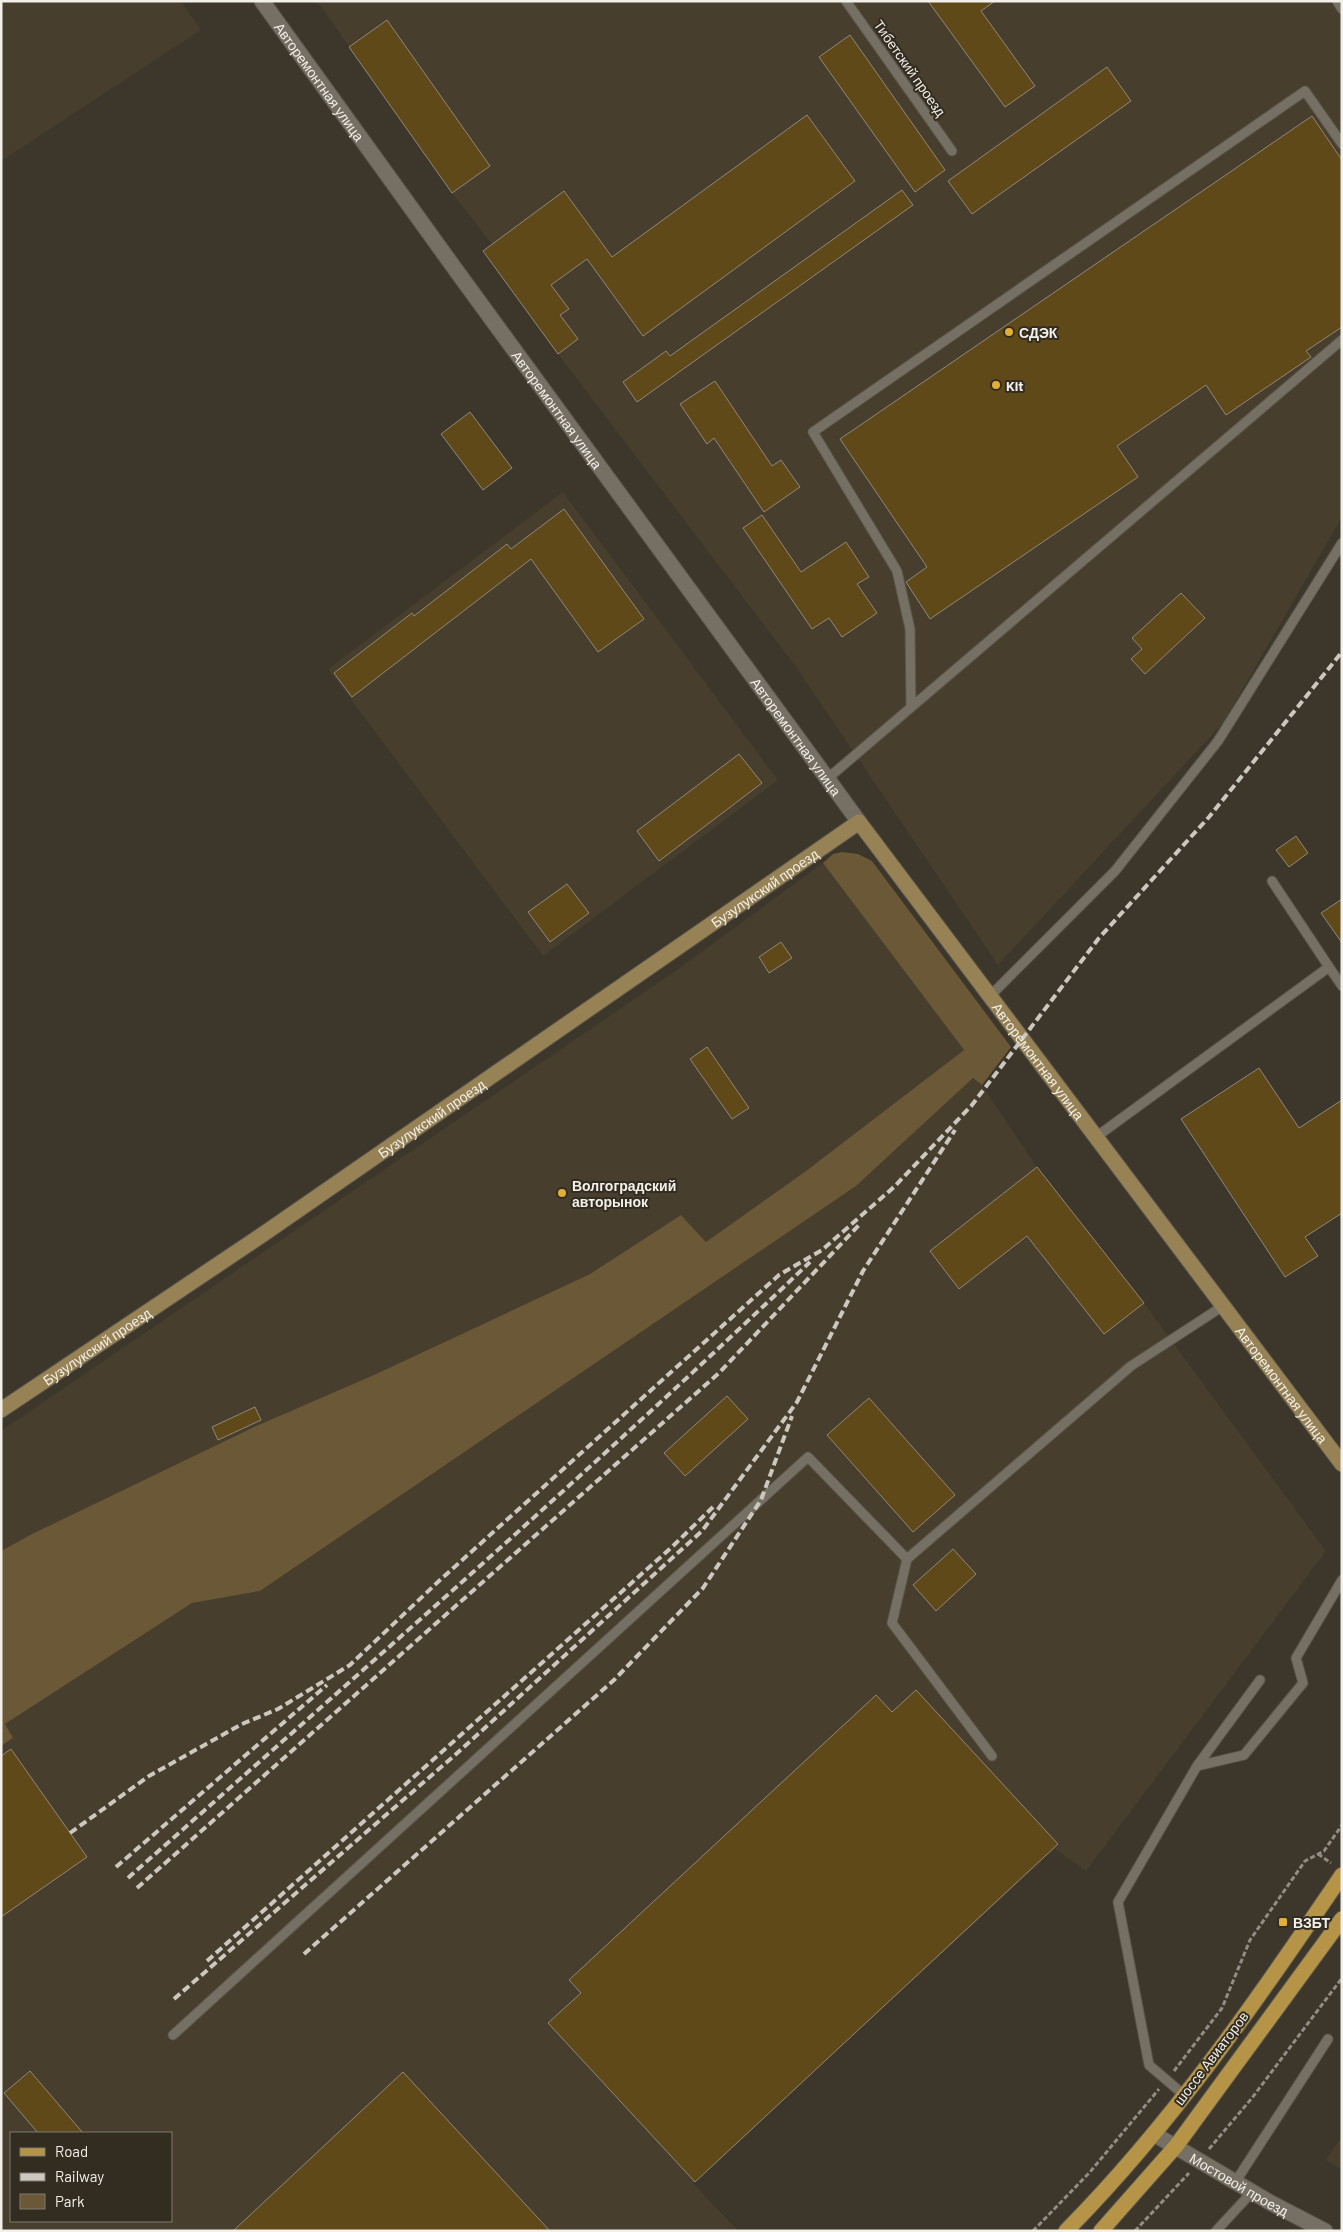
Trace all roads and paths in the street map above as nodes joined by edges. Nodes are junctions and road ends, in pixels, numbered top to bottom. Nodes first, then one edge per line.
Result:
1 (262, 1) edge
2 (846, 1) edge
3 (1337, 1) edge
4 (1342, 9) edge
5 (1342, 144) edge
6 (952, 151) dead end
7 (1342, 340) edge
8 (1342, 543) edge
9 (911, 707) junction
10 (827, 779) junction
11 (859, 822) junction
12 (1272, 882) dead end
13 (1329, 967) junction
14 (1342, 986) edge
15 (990, 996) junction
16 (1096, 1136) junction
17 (1223, 1306) junction
18 (1, 1410) edge
19 (1342, 1464) edge
20 (907, 1559) junction
21 (1342, 1580) edge
22 (1260, 1680) dead end
23 (992, 1756) dead end
24 (1197, 1766) junction
25 (1342, 1825) edge
26 (1342, 1875) edge
27 (1342, 1919) edge
28 (1342, 1978) edge
29 (173, 2036) dead end
30 (1328, 2039) dead end
31 (1167, 2080) junction
32 (1184, 2095) junction
33 (1154, 2134) junction
34 (1176, 2146) junction
35 (1201, 2159) junction
36 (1236, 2181) junction
37 (1253, 2191) junction
38 (1033, 2231) edge
39 (1066, 2231) edge
40 (1101, 2231) edge
41 (1134, 2231) edge
42 (1216, 2231) edge
43 (1325, 2231) edge

1 - 10 street, Авторемонтная улица
2 - 6 lane, Тибетский проезд
3 - 4 lane
5 - 9 lane
7 - 9 lane
8 - 15 lane
9 - 10 lane
10 - 11 street, Авторемонтная улица
11 - 15 main road, Авторемонтная улица
11 - 18 main road, Бузулукский проезд
12 - 13 lane
13 - 14 lane
13 - 16 lane
15 - 16 main road, Авторемонтная улица
16 - 17 main road, Авторемонтная улица
17 - 19 main road, Авторемонтная улица
17 - 20 lane
20 - 23 lane
20 - 29 lane
21 - 24 lane
22 - 24 lane
24 - 31 lane
25 - 31 path
26 - 32 main road, шоссе Авиаторов
27 - 34 main road, шоссе Авиаторов
28 - 35 path
30 - 36 lane
31 - 32 lane
31 - 38 path
32 - 33 main road, шоссе Авиаторов
33 - 34 street, Мостовой проезд
33 - 39 main road, шоссе Авиаторов
34 - 35 street, Мостовой проезд
34 - 40 main road, шоссе Авиаторов
35 - 36 street, Мостовой проезд
35 - 41 path
36 - 37 street, Мостовой проезд
37 - 42 lane
37 - 43 street, Мостовой проезд

